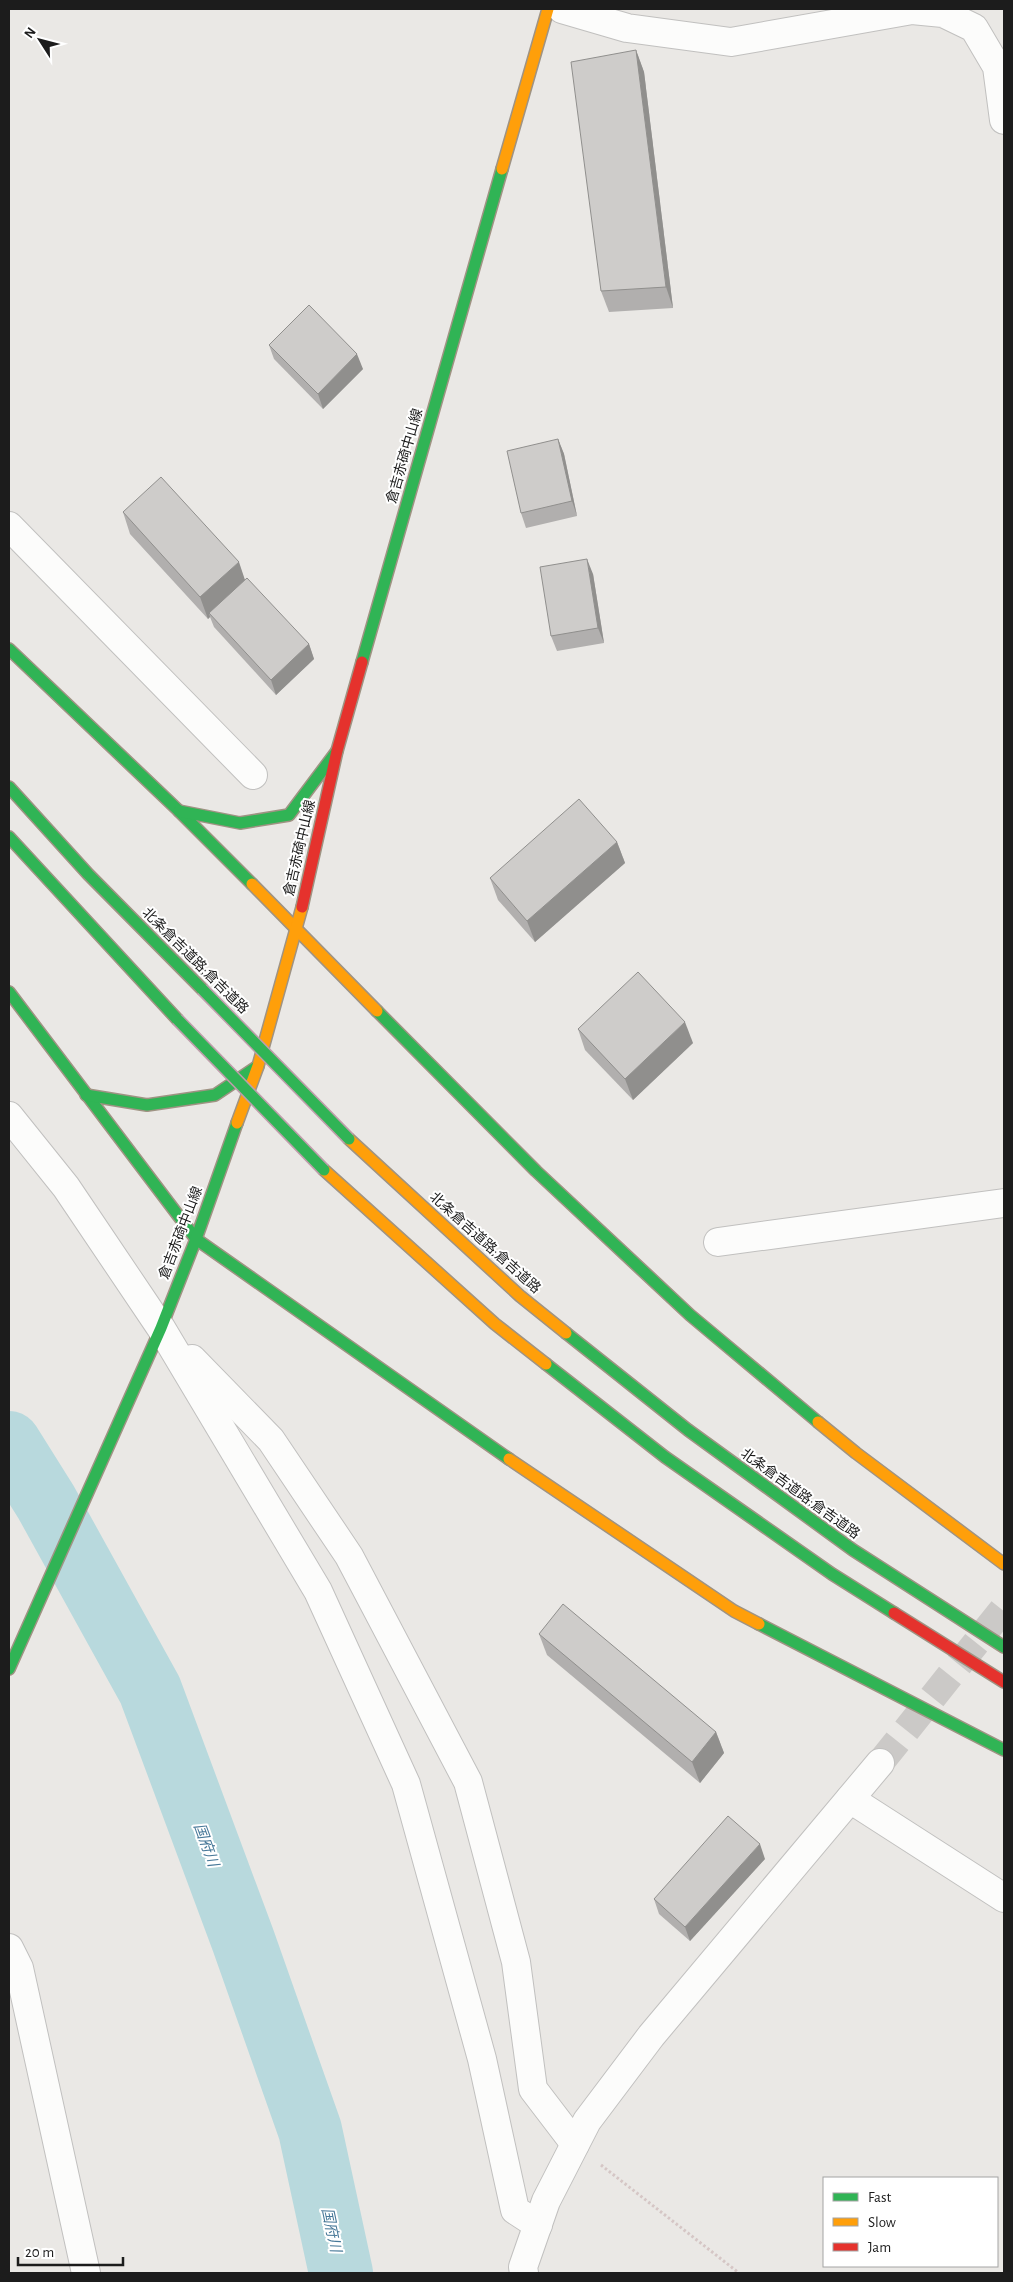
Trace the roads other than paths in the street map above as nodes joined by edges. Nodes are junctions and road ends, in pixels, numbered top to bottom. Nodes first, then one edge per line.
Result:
1 (548, 9) edge
2 (562, 9) edge
3 (1004, 120) edge
4 (9, 526) edge
5 (9, 649) edge
6 (337, 751) junction
7 (253, 776) dead end
8 (9, 786) edge
9 (179, 811) junction
10 (9, 836) edge
11 (297, 929) junction
12 (9, 992) edge
13 (258, 1066) junction
14 (86, 1095) junction
15 (9, 1116) edge
16 (1004, 1203) edge
17 (196, 1239) junction
18 (718, 1242) dead end
19 (161, 1328) junction
20 (1004, 1564) edge
21 (1004, 1647) edge
22 (9, 1669) edge
23 (1004, 1682) edge
24 (1004, 1750) edge
25 (880, 1763) tunnel mouth
26 (850, 1799) junction
27 (1004, 1898) edge
28 (9, 1948) edge
29 (575, 2144) junction
30 (538, 2225) junction
31 (86, 2273) edge
32 (524, 2273) edge

1 - 6 main road, 倉吉赤碕中山線
2 - 3 street
4 - 7 street
5 - 9 main road
6 - 9 main road
6 - 11 main road, 倉吉赤碕中山線
8 - 21 main road, 北条倉吉道路;倉吉道路, bridge
9 - 11 main road
10 - 23 main road, bridge
11 - 13 main road, 倉吉赤碕中山線
11 - 20 main road
12 - 14 main road
13 - 14 main road
13 - 17 main road, 倉吉赤碕中山線
14 - 17 main road
15 - 19 street
16 - 18 street
17 - 19 main road, 倉吉赤碕中山線
17 - 24 main road
19 - 22 main road, 倉吉赤碕中山線
19 - 29 street
19 - 30 street
25 - 26 street
26 - 27 street
26 - 29 street
28 - 31 street
29 - 30 street
30 - 32 street

